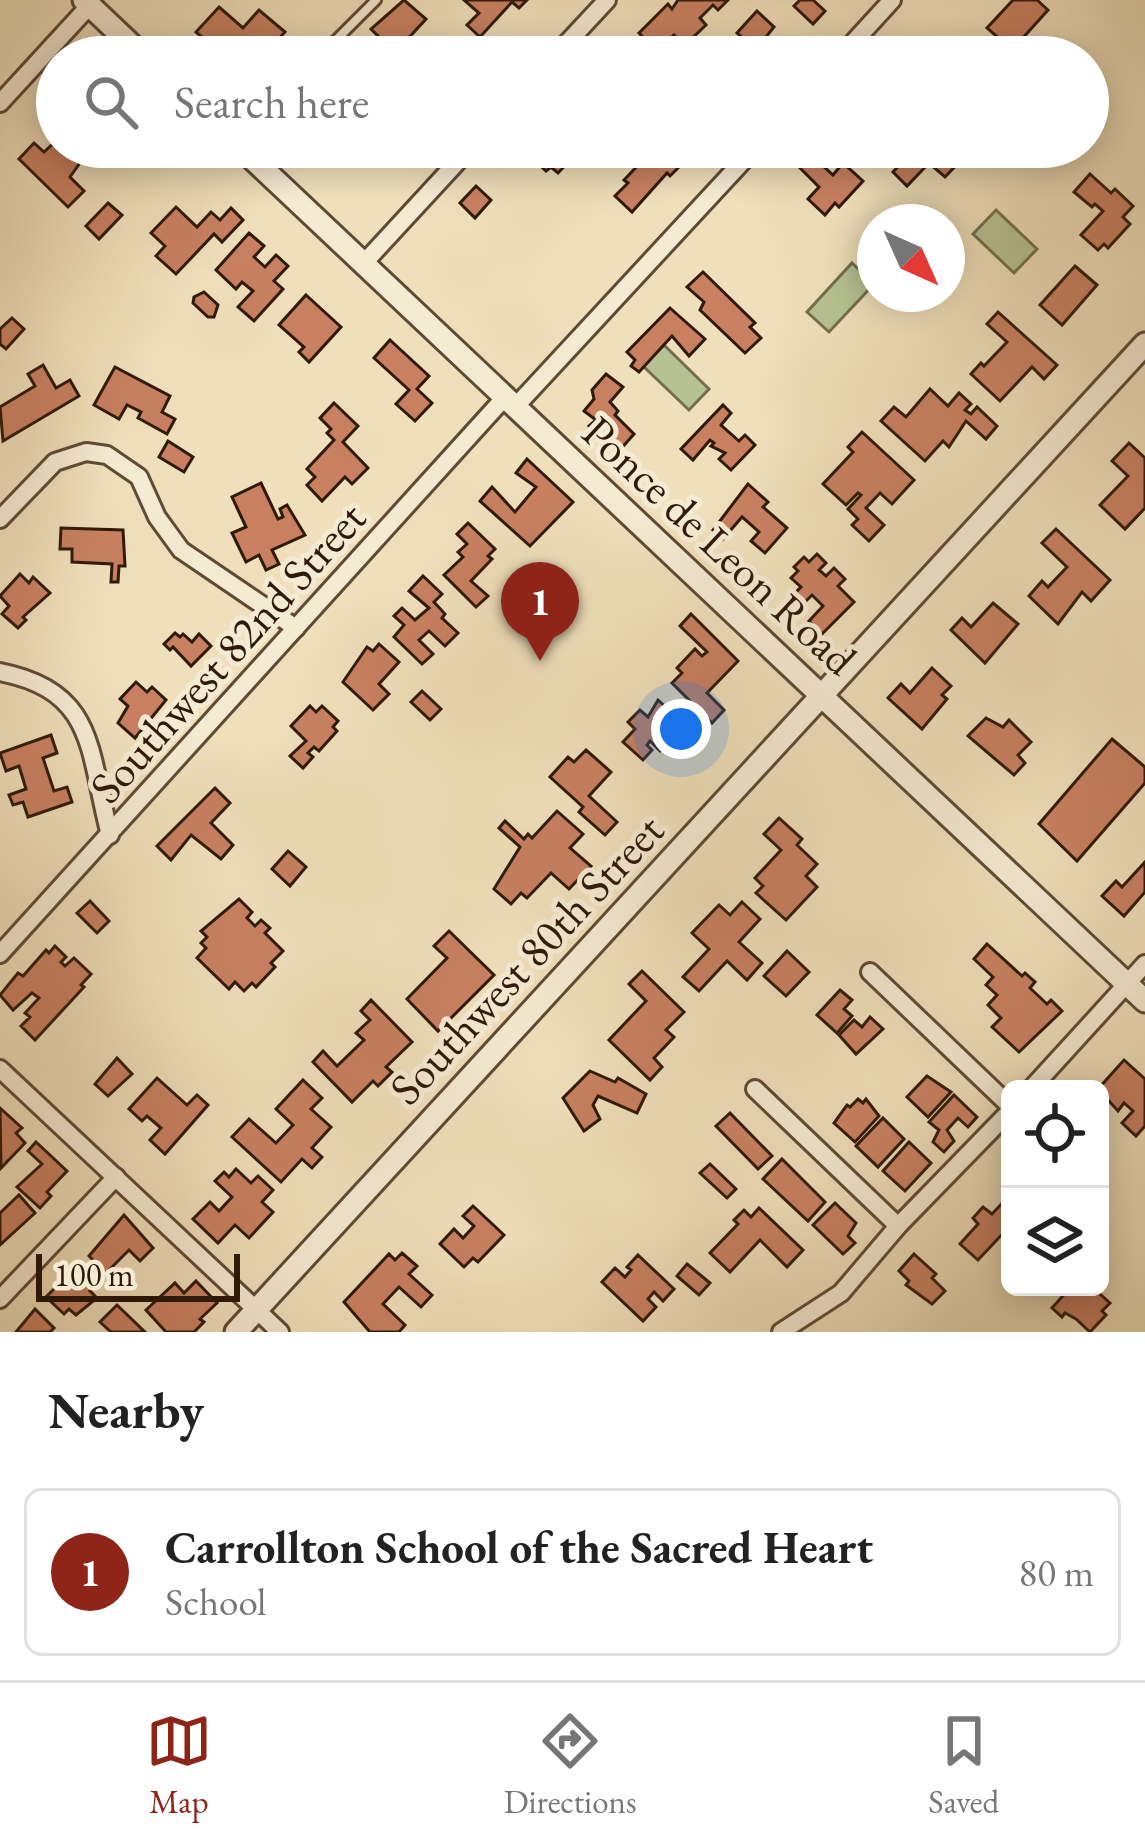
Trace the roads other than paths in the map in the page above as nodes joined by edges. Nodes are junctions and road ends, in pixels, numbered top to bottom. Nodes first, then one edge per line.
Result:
1 (376, 0) edge
2 (607, 0) edge
3 (892, 0) edge
4 (87, 3) edge
5 (58, 36) edge
6 (122, 36) edge
7 (340, 36) edge
8 (574, 36) edge
9 (859, 36) edge
10 (36, 62) edge
11 (0, 103) edge
12 (263, 168) edge
13 (451, 168) edge
14 (736, 168) edge
15 (364, 262) junction
16 (1145, 344) edge
17 (511, 401) junction
18 (0, 519) edge
19 (296, 628) junction
20 (0, 671) edge
21 (822, 695) junction
22 (110, 835) junction
23 (0, 954) edge
24 (1145, 964) edge
25 (869, 972) dead end
26 (1127, 984) junction
27 (1145, 1001) edge
28 (0, 1070) edge
29 (1038, 1080) edge
30 (755, 1089) dead end
31 (1001, 1099) edge
32 (1001, 1117) edge
33 (116, 1177) junction
34 (898, 1226) junction
35 (0, 1299) edge
36 (257, 1310) junction
37 (236, 1332) edge
38 (280, 1332) edge
39 (781, 1332) edge

1 - 7 lane
2 - 8 street
3 - 9 street
4 - 5 street
4 - 6 street
10 - 11 street
12 - 15 street, Ponce de Leon Road
13 - 15 street
14 - 17 street, Southwest 82nd Street
15 - 17 street, Ponce de Leon Road
16 - 21 street, Southwest 80th Street
17 - 19 street, Southwest 82nd Street
17 - 21 street, Ponce de Leon Road
18 - 19 street
19 - 22 street, Southwest 82nd Street
20 - 22 street
21 - 26 street, Ponce de Leon Road
21 - 36 street, Southwest 80th Street
22 - 23 street, Southwest 82nd Street
24 - 26 street
25 - 31 street
26 - 27 street, Ponce de Leon Road
26 - 29 street
28 - 33 street
30 - 34 street
32 - 34 street
33 - 35 street
33 - 36 street
34 - 39 street
36 - 37 street, Southwest 80th Street
36 - 38 street

